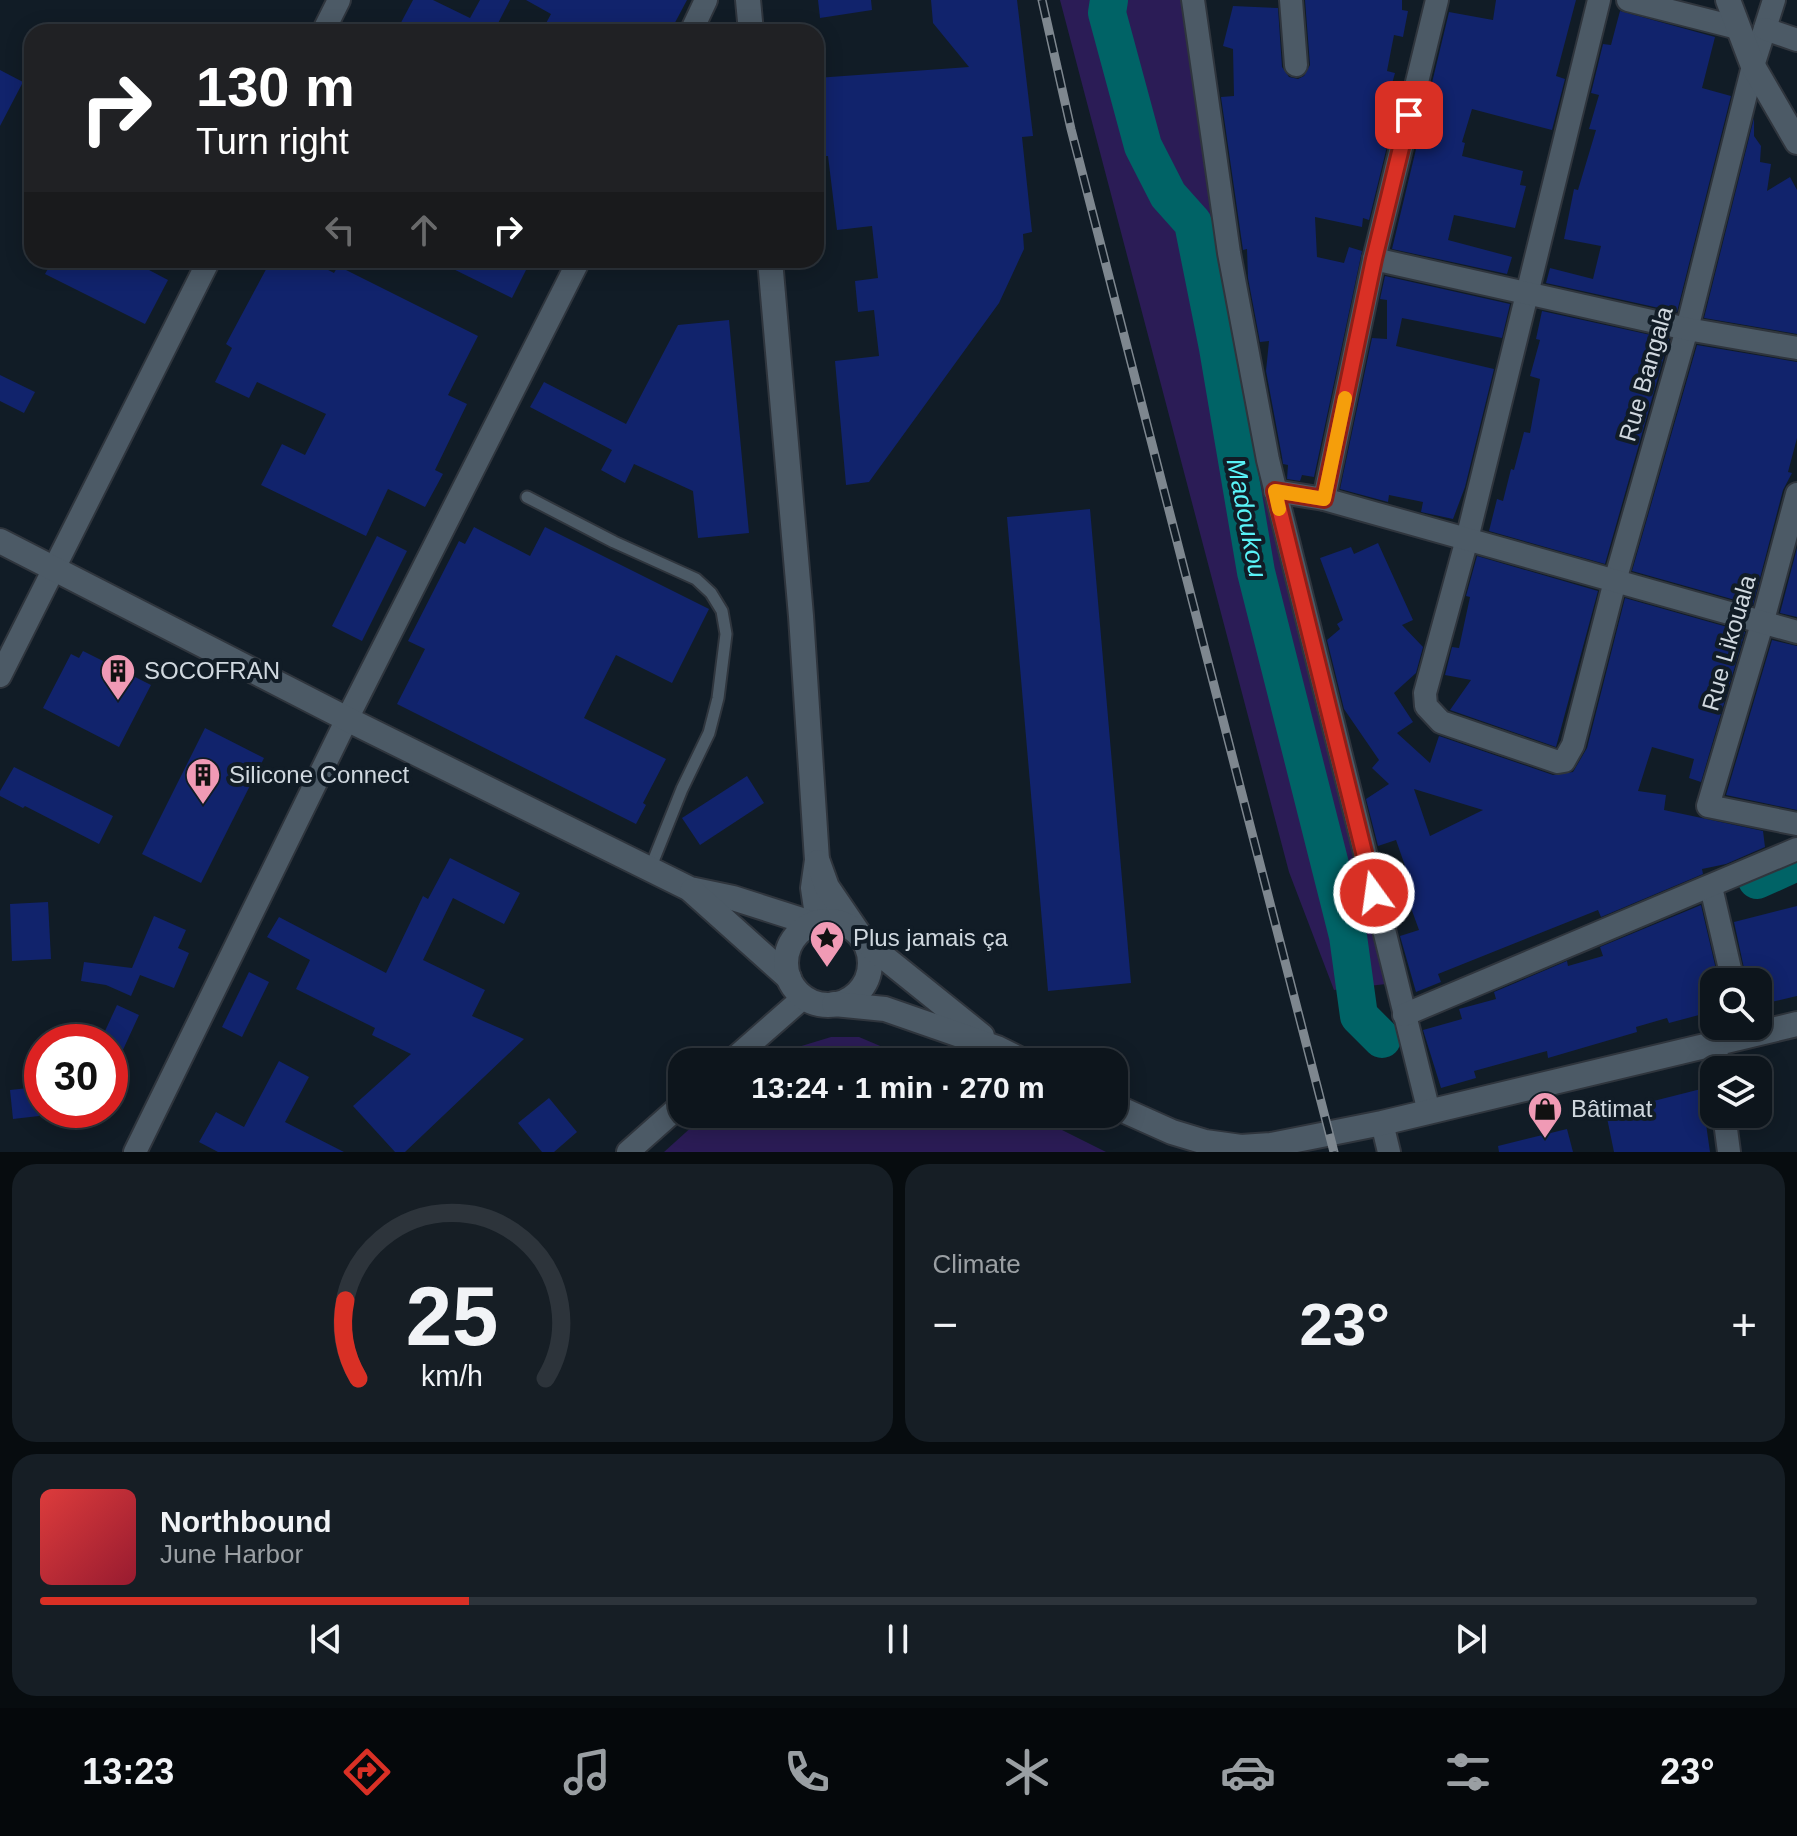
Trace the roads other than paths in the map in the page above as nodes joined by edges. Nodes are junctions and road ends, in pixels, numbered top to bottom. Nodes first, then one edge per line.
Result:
1 (339, 0) edge
2 (706, 0) edge
3 (748, 0) edge
4 (1193, 0) edge
5 (1291, 0) edge
6 (1437, 0) edge
7 (1599, 0) edge
8 (1628, 0) edge
9 (1728, 0) edge
10 (1774, 0) edge
11 (327, 24) edge
12 (695, 24) edge
13 (750, 24) edge
14 (1738, 28) junction
15 (1765, 29) junction
16 (1797, 40) edge
17 (1296, 65) dead end
18 (1753, 66) junction
19 (1797, 142) edge
20 (1374, 259) junction
21 (205, 268) edge
22 (575, 268) edge
23 (771, 268) edge
24 (1528, 294) junction
25 (1687, 329) junction
26 (1797, 348) edge
27 (1275, 491) junction
28 (1797, 494) edge
29 (527, 497) dead end
30 (1324, 499) junction
31 (1467, 539) junction
32 (0, 541) edge
33 (54, 568) junction
34 (1615, 581) junction
35 (1762, 624) junction
36 (1797, 632) edge
37 (0, 676) edge
38 (347, 719) junction
39 (1797, 824) edge
40 (1797, 849) edge
41 (817, 860) junction
42 (650, 869) junction
43 (1711, 887) junction
44 (690, 889) junction
45 (816, 923) junction
46 (861, 937) junction
47 (1730, 968) edge
48 (796, 988) junction
49 (834, 1004) junction
50 (1404, 1015) junction
51 (1797, 1024) edge
52 (1772, 1027) edge
53 (1722, 1040) edge
54 (1715, 1043) junction
55 (742, 1048) edge
56 (997, 1048) joint
57 (1717, 1056) edge
58 (1128, 1112) edge
59 (1429, 1112) junction
60 (668, 1116) edge
61 (1382, 1123) junction
62 (1726, 1128) edge
63 (1302, 1146) edge
64 (135, 1152) edge
65 (628, 1152) edge
66 (1389, 1152) edge
67 (1729, 1152) edge

1 - 11 street
2 - 12 street
3 - 13 main road
4 - 27 street
5 - 17 street
6 - 20 street
7 - 24 street
8 - 14 street
9 - 14 main road
10 - 15 street, Rue Bangala
14 - 18 main road
15 - 16 street
15 - 18 street, Rue Bangala
18 - 19 main road
18 - 25 street, Rue Bangala
20 - 24 street
20 - 30 street
21 - 33 street
22 - 38 street
23 - 41 main road
24 - 25 street
24 - 31 street
25 - 26 street
25 - 34 street, Rue Bangala
27 - 30 street
27 - 50 street
28 - 35 street, Rue Likouala
29 - 42 lane
30 - 31 street
31 - 34 street
31 - 34 street, Rue Bangala
32 - 33 main road
33 - 37 street
33 - 38 main road
34 - 35 street
35 - 36 street
35 - 39 street, Rue Likouala
38 - 42 main road
38 - 64 street
40 - 43 street
41 - 45 main road
41 - 46 main road
42 - 44 main road
43 - 47 street
43 - 50 street
44 - 45 main road
44 - 48 main road
45 - 46 main road
45 - 48 main road
46 - 49 main road
46 - 56 main road
48 - 49 main road
48 - 55 street
49 - 56 main road
50 - 59 street
51 - 52 main road
53 - 54 main road
54 - 57 street
54 - 59 main road
58 - 63 main road
59 - 61 main road
60 - 65 street
61 - 63 main road
61 - 66 street
62 - 67 street

